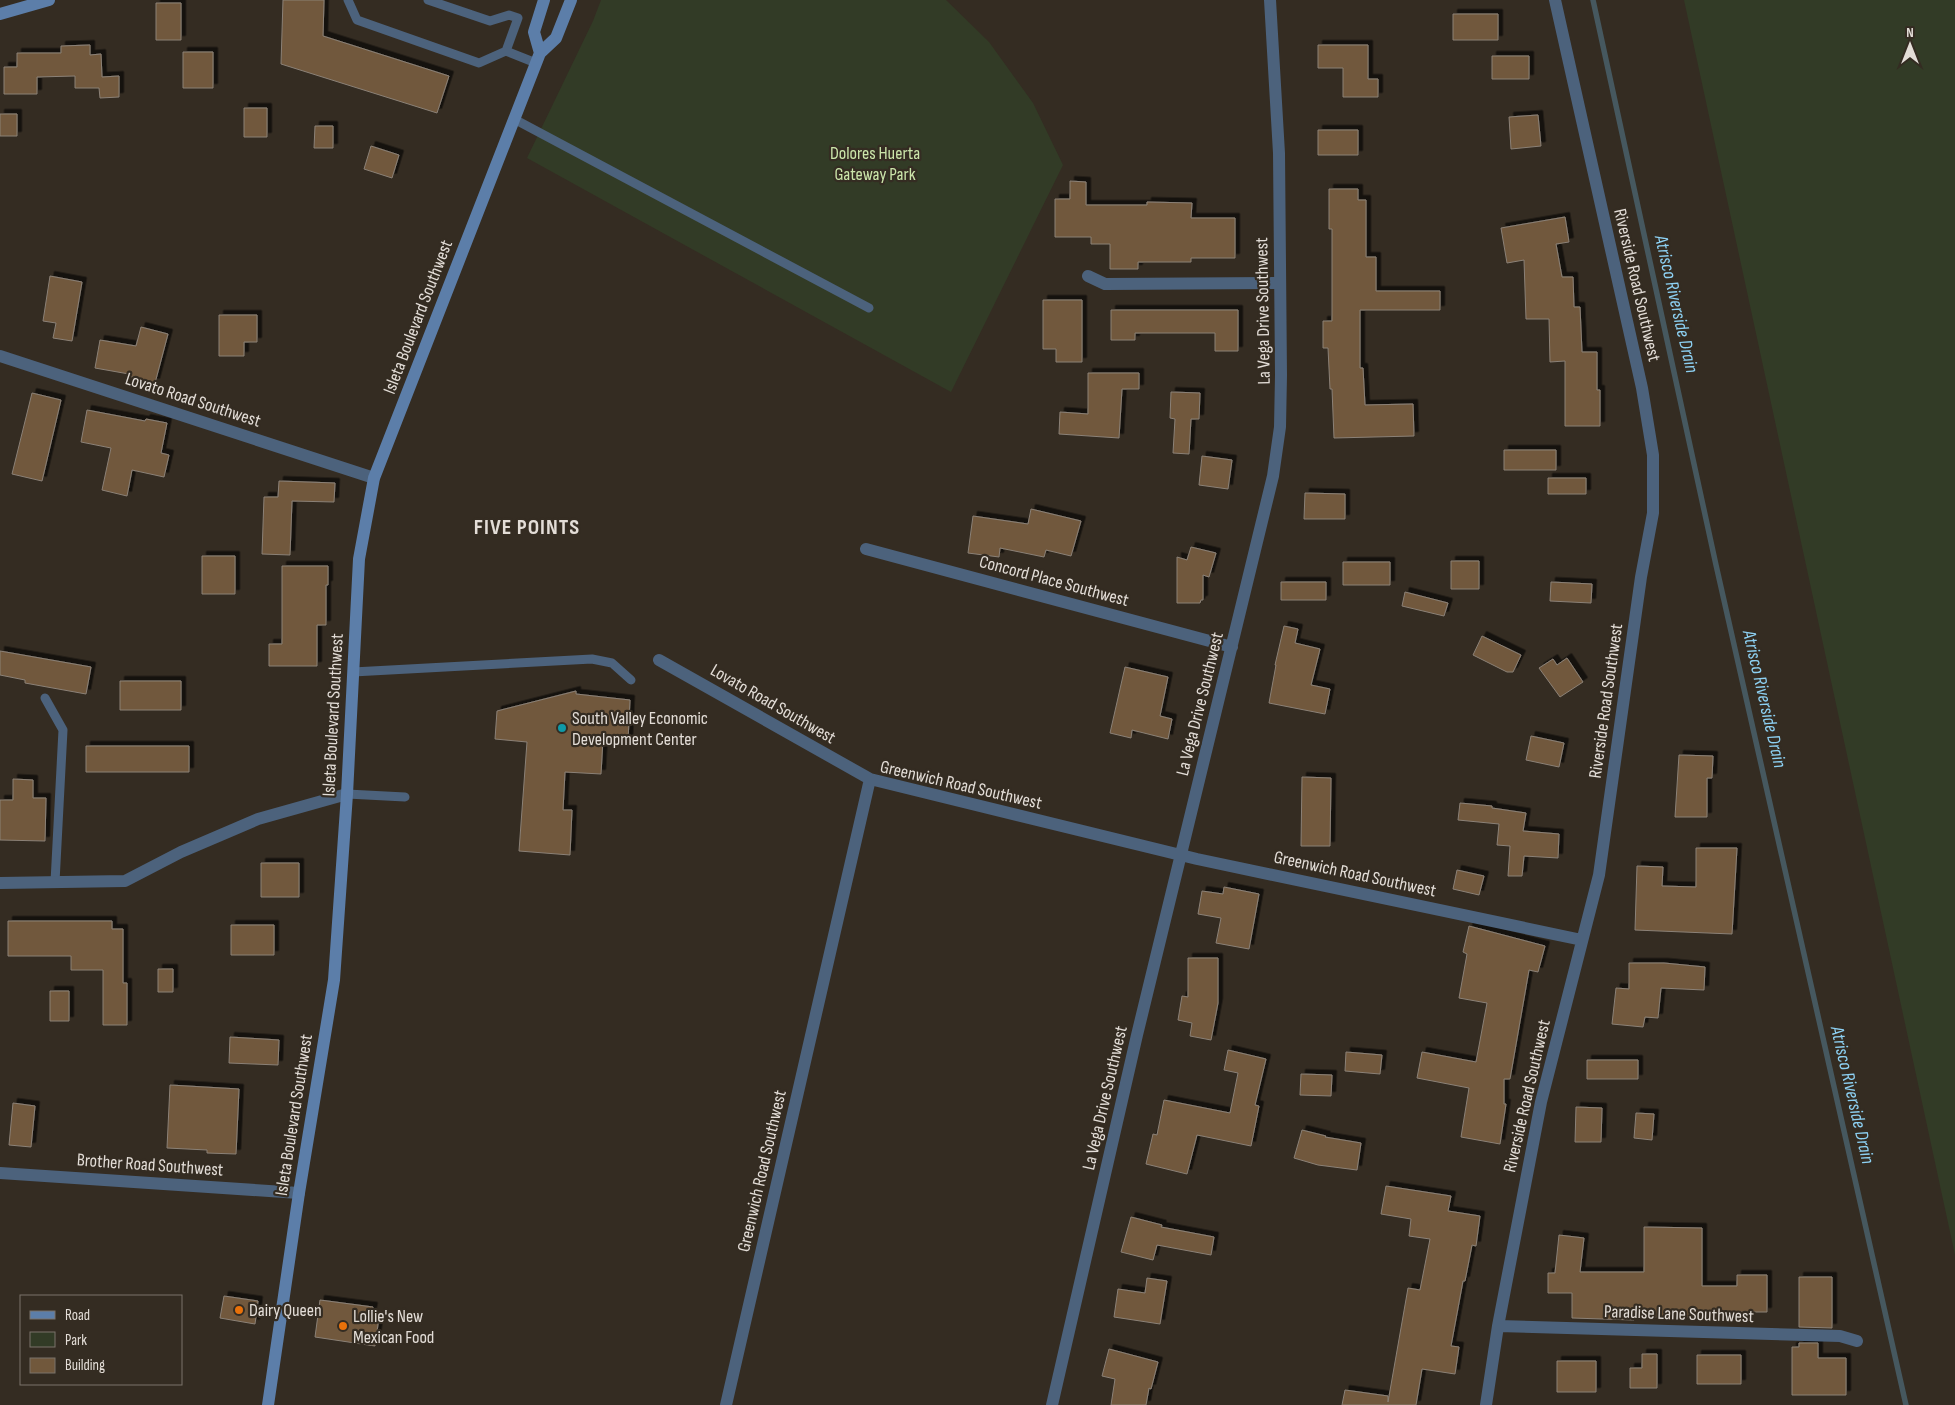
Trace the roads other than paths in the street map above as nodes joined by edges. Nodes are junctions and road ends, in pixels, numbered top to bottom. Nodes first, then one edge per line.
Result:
1 (50, 0) edge
2 (428, 0) edge
3 (544, 0) edge
4 (571, 0) edge
5 (1270, 0) edge
6 (1555, 0) edge
7 (351, 1) edge
8 (0, 14) edge
9 (506, 51) junction
10 (538, 58) junction
11 (514, 119) junction
12 (1088, 276) dead end
13 (1279, 283) junction
14 (869, 308) dead end
15 (0, 356) edge
16 (374, 478) junction
17 (866, 549) dead end
18 (1232, 647) junction
19 (659, 660) dead end
20 (353, 672) junction
21 (631, 680) dead end
22 (45, 698) dead end
23 (870, 780) junction
24 (347, 794) junction
25 (405, 797) dead end
26 (1181, 855) junction
27 (0, 882) edge
28 (55, 882) junction
29 (1582, 940) junction
30 (0, 1173) edge
31 (299, 1192) junction
32 (1498, 1326) junction
33 (1857, 1341) dead end
34 (268, 1405) edge
35 (726, 1405) edge
36 (1052, 1405) edge
37 (1486, 1405) edge

1 - 8 main road
2 - 9 lane
3 - 10 main road
4 - 10 main road, Isleta Boulevard Southwest
5 - 13 street, La Vega Drive Southwest
6 - 29 street, Riverside Road Southwest
7 - 9 lane
9 - 10 lane
10 - 11 main road, Isleta Boulevard Southwest
11 - 14 lane
11 - 16 main road, Isleta Boulevard Southwest
12 - 13 street
13 - 18 street, La Vega Drive Southwest
15 - 16 street, Lovato Road Southwest
16 - 20 main road, Isleta Boulevard Southwest
17 - 18 street, Concord Place Southwest
18 - 26 street, La Vega Drive Southwest
19 - 23 street, Lovato Road Southwest
20 - 21 lane
20 - 24 main road, Isleta Boulevard Southwest
22 - 28 lane
23 - 26 street, Greenwich Road Southwest
23 - 35 street, Greenwich Road Southwest
24 - 25 lane
24 - 28 street
24 - 31 main road, Isleta Boulevard Southwest
26 - 29 street, Greenwich Road Southwest
26 - 36 street, La Vega Drive Southwest
27 - 28 street
29 - 32 street, Riverside Road Southwest
30 - 31 street, Brother Road Southwest
31 - 34 main road, Isleta Boulevard Southwest
32 - 33 street, Paradise Lane Southwest
32 - 37 street, Riverside Road Southwest

